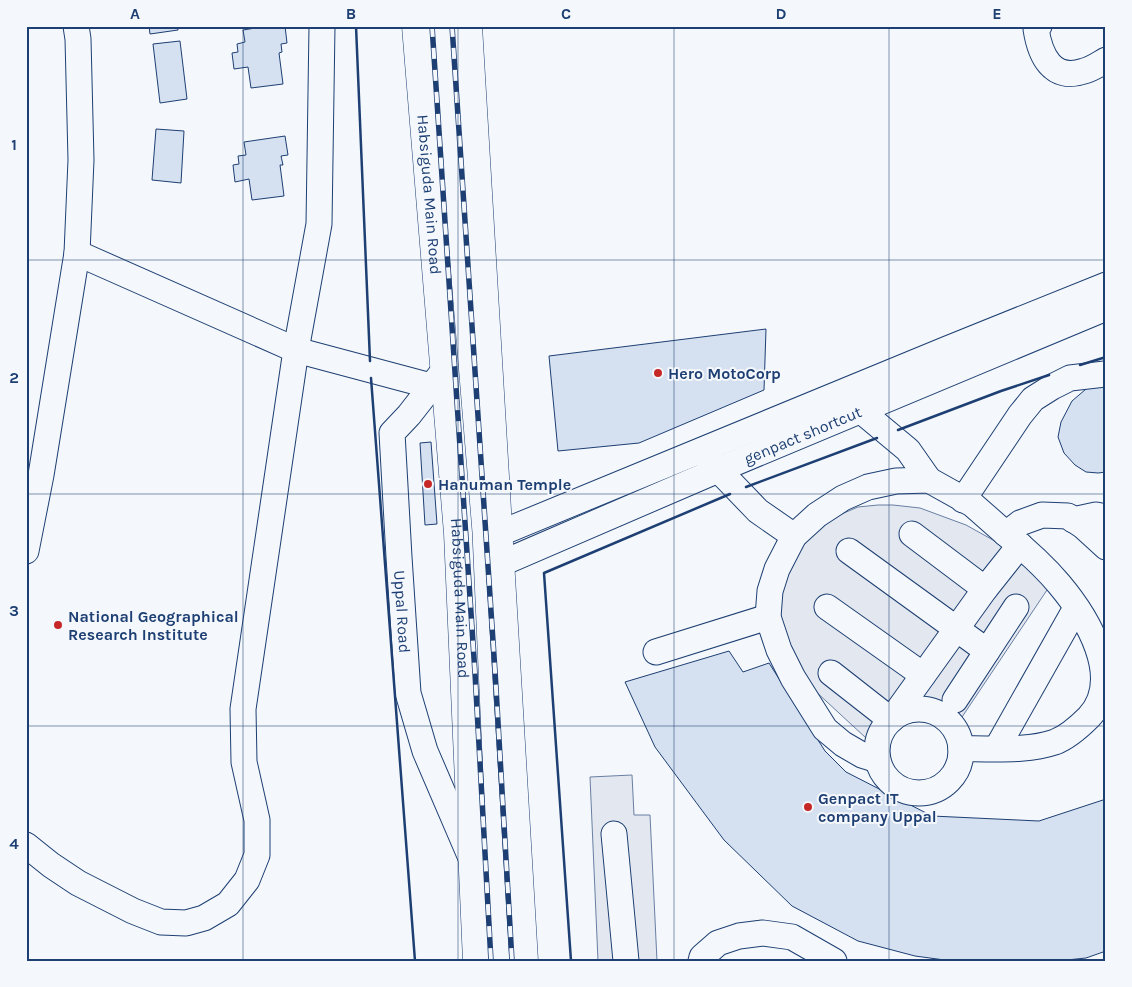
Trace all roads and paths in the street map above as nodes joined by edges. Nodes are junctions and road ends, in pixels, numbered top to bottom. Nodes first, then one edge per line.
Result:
1 (76, 26) edge
2 (322, 26) edge
3 (416, 26) edge
4 (468, 26) edge
5 (1039, 26) edge
6 (1106, 60) edge
7 (77, 254) junction
8 (1106, 285) edge
9 (1106, 308) edge
10 (296, 350) junction
11 (1106, 374) edge
12 (438, 377) junction
13 (854, 400) junction
14 (700, 451) junction
15 (718, 470) junction
16 (929, 480) junction
17 (963, 500) junction
18 (1106, 517) edge
19 (1073, 520) junction
20 (498, 534) junction
21 (912, 534) dead end
22 (794, 536) junction
23 (1013, 539) junction
24 (1106, 547) edge
25 (26, 551) edge
26 (850, 551) dead end
27 (500, 564) junction
28 (985, 589) junction
29 (827, 607) dead end
30 (1016, 607) dead end
31 (1076, 608) junction
32 (768, 616) junction
33 (956, 629) junction
34 (987, 651) junction
35 (656, 652) dead end
36 (831, 673) dead end
37 (923, 675) junction
38 (955, 700) dead end
39 (891, 720) junction
40 (997, 748) junction
41 (960, 749) junction
42 (878, 760) junction
43 (614, 834) dead end
44 (26, 845) edge
45 (473, 862) junction
46 (477, 961) edge
47 (524, 961) edge
48 (626, 961) edge
49 (701, 961) edge
50 (834, 961) edge

1 - 7 street
2 - 10 street
3 - 12 main road, Habsiguda Main Road
4 - 20 main road
5 - 6 street
7 - 10 street
7 - 25 street
8 - 13 street
9 - 13 street, genpact shortcut
10 - 12 street
10 - 44 street
11 - 17 street
12 - 45 main road, Habsiguda Main Road
12 - 45 street, Uppal Road
13 - 14 street
13 - 15 street, genpact shortcut
13 - 16 street
14 - 15 street
14 - 20 street
15 - 22 street
15 - 27 street, genpact shortcut
16 - 17 street
16 - 22 street
17 - 23 street
18 - 19 street
19 - 23 street
19 - 24 street
20 - 27 main road
21 - 28 street
22 - 32 street
23 - 28 street
23 - 31 street
26 - 33 street
27 - 47 main road
28 - 33 street
29 - 37 street
30 - 34 street
31 - 40 street
31 - 40 street
32 - 35 street
32 - 42 street
33 - 34 street
33 - 37 street
34 - 38 street
36 - 39 street
37 - 39 street
39 - 41 street
39 - 42 street
40 - 41 street
41 - 42 street
43 - 48 street
45 - 46 main road, Habsiguda Main Road
49 - 50 street

